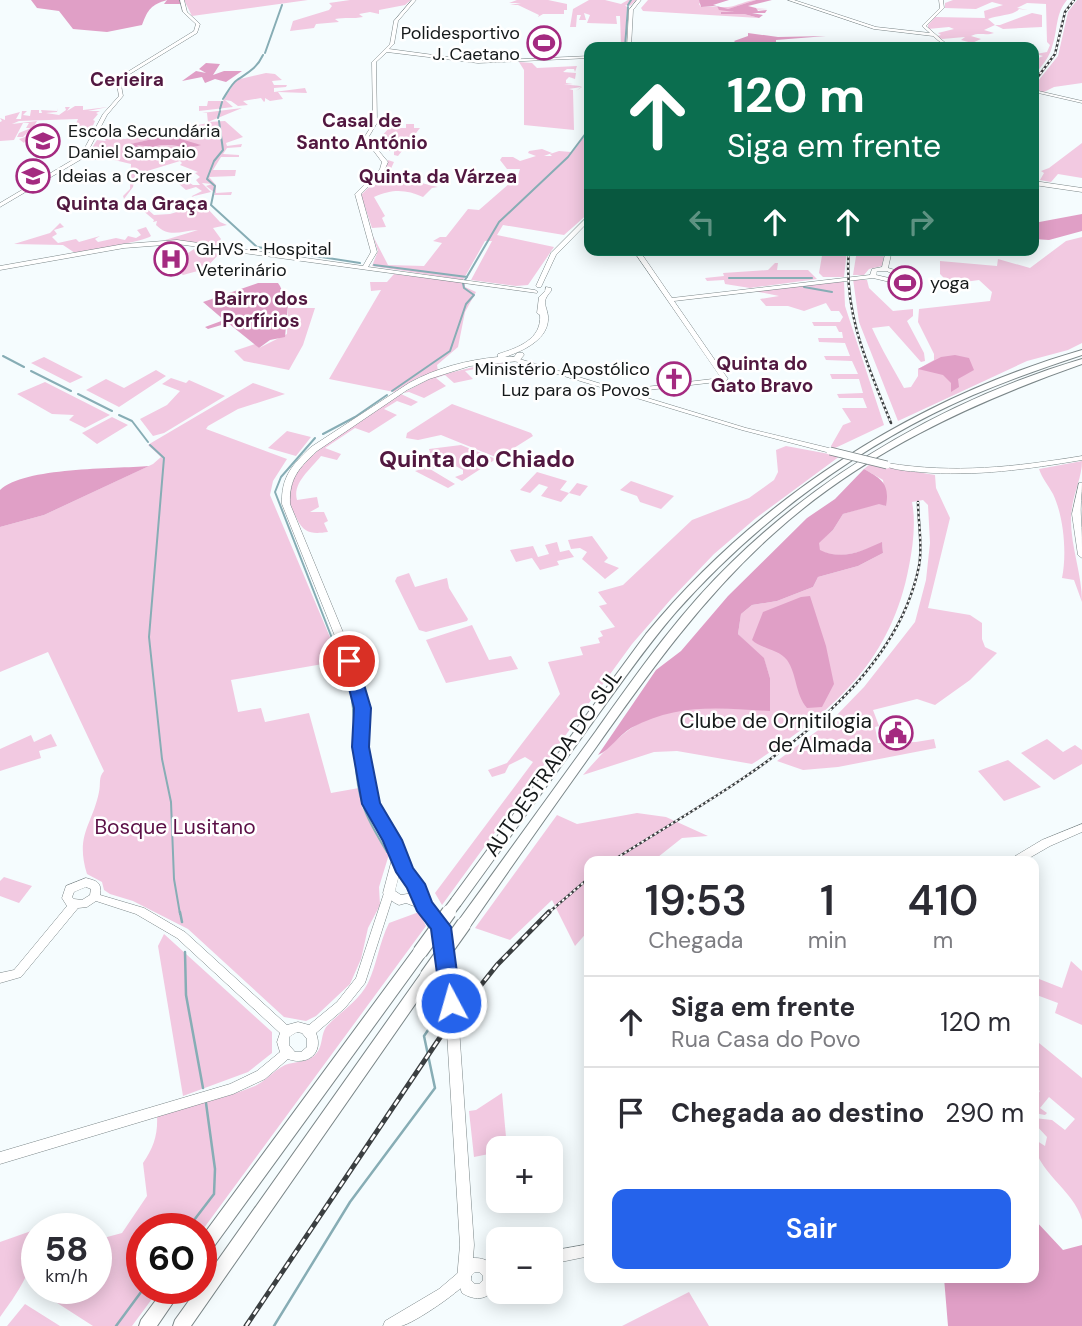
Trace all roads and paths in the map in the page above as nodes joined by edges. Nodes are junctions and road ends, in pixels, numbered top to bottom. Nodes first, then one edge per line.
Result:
1 (182, 0) edge
2 (414, 0) edge
3 (639, 0) edge
4 (790, 0) edge
5 (941, 0) edge
6 (933, 35) junction
7 (629, 42) edge
8 (942, 42) edge
9 (385, 50) junction
10 (584, 57) edge
11 (1039, 92) edge
12 (1082, 102) edge
13 (1039, 184) edge
14 (1082, 190) edge
15 (0, 205) edge
16 (584, 223) edge
17 (640, 256) edge
18 (888, 256) edge
19 (365, 267) junction
20 (0, 268) edge
21 (885, 269) junction
22 (873, 275) junction
23 (540, 291) junction
24 (670, 300) junction
25 (1082, 352) edge
26 (514, 356) junction
27 (1082, 361) edge
28 (652, 388) junction
29 (639, 389) dead end
30 (634, 396) junction
31 (1078, 459) edge
32 (1082, 485) edge
33 (1082, 555) edge
34 (1082, 829) edge
35 (398, 853) junction
36 (1025, 856) edge
37 (414, 884) junction
38 (390, 888) junction
39 (95, 897) junction
40 (406, 899) junction
41 (74, 905) junction
42 (423, 905) junction
43 (384, 912) junction
44 (0, 978) edge
45 (311, 1031) junction
46 (288, 1032) junction
47 (287, 1053) junction
48 (0, 1158) edge
49 (217, 1229) edge
50 (584, 1251) edge
51 (563, 1256) edge
52 (481, 1274) edge
53 (163, 1304) edge
54 (147, 1326) edge
55 (181, 1326) edge
56 (390, 1326) edge

1 - 15 main road
2 - 9 street
3 - 7 main road
4 - 6 main road
5 - 6 street
6 - 8 main road
9 - 10 main road
9 - 19 main road
11 - 12 main road
13 - 14 main road
16 - 23 main road
17 - 24 main road
18 - 21 main road
19 - 20 main road
19 - 23 main road
21 - 22 main road
21 - 22 main road
22 - 24 main road
23 - 26 main road
24 - 28 main road
25 - 49 highway, AUTOESTRADA DO SUL, bridge
26 - 30 main road
26 - 35 main road
27 - 55 highway, AUTOESTRADA DO SUL, bridge
28 - 29 main road
28 - 30 main road
30 - 31 main road, bridge
32 - 33 main road
34 - 36 main road
35 - 37 main road
35 - 38 main road
37 - 38 main road
37 - 40 main road
37 - 42 main road
38 - 40 main road
38 - 43 main road
39 - 41 main road
39 - 41 main road
39 - 46 main road
40 - 42 main road
40 - 43 main road
41 - 44 main road
42 - 52 main road
43 - 45 main road
45 - 46 main road
45 - 47 main road
46 - 47 main road
47 - 48 main road
50 - 51 main road
52 - 56 main road
53 - 54 highway

